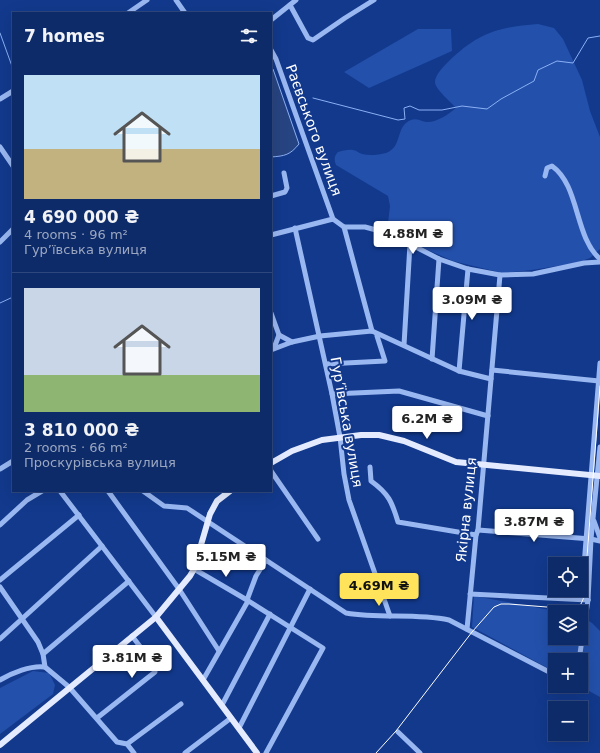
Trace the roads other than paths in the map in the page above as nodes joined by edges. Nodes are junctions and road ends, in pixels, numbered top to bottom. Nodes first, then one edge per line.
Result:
1 (147, 0) edge
2 (176, 0) edge
3 (296, 0) edge
4 (374, 0) edge
5 (290, 5) junction
6 (129, 12) edge
7 (184, 12) edge
8 (272, 19) edge
9 (272, 52) edge
10 (12, 92) edge
11 (0, 99) edge
12 (0, 147) edge
13 (12, 165) edge
14 (284, 173) dead end
15 (545, 176) dead end
16 (272, 196) edge
17 (333, 219) junction
18 (344, 227) junction
19 (295, 228) junction
20 (12, 230) edge
21 (272, 235) edge
22 (0, 242) edge
23 (410, 244) junction
24 (439, 259) junction
25 (600, 261) edge
26 (468, 269) junction
27 (500, 275) junction
28 (272, 316) edge
29 (372, 331) junction
30 (378, 334) junction
31 (279, 335) junction
32 (320, 336) junction
33 (292, 342) junction
34 (404, 345) junction
35 (272, 349) edge
36 (432, 359) junction
37 (600, 363) edge
38 (326, 364) junction
39 (492, 370) junction
40 (459, 371) junction
41 (491, 379) junction
42 (599, 381) junction
43 (332, 394) junction
44 (488, 416) junction
45 (340, 438) junction
46 (600, 447) edge
47 (12, 462) edge
48 (272, 463) edge
49 (484, 465) junction
50 (370, 467) dead end
51 (0, 469) edge
52 (272, 472) edge
53 (596, 476) edge
54 (40, 492) edge
55 (61, 492) edge
56 (109, 492) edge
57 (144, 492) edge
58 (229, 492) edge
59 (79, 515) junction
60 (593, 518) junction
61 (208, 522) junction
62 (0, 525) edge
63 (477, 532) junction
64 (600, 538) edge
65 (589, 539) junction
66 (318, 540) dead end
67 (600, 541) edge
68 (102, 546) junction
69 (266, 560) junction
70 (194, 569) junction
71 (0, 580) edge
72 (129, 581) junction
73 (0, 587) edge
74 (179, 589) junction
75 (310, 589) junction
76 (470, 594) junction
77 (248, 600) junction
78 (588, 600) junction
79 (270, 614) junction
80 (390, 616) junction
81 (156, 617) junction
82 (23, 618) junction
83 (291, 627) junction
84 (467, 629) junction
85 (132, 636) junction
86 (0, 639) edge
87 (219, 650) junction
88 (580, 653) edge
89 (43, 654) junction
90 (45, 667) junction
91 (548, 671) edge
92 (0, 680) edge
93 (203, 680) junction
94 (69, 687) junction
95 (181, 704) dead end
96 (222, 706) junction
97 (97, 718) junction
98 (231, 718) junction
99 (239, 728) junction
100 (398, 732) dead end
101 (127, 744) junction
102 (0, 745) edge
103 (256, 752) edge
104 (134, 753) edge
105 (184, 753) edge
106 (266, 753) edge
107 (420, 753) edge

1 - 6 street
2 - 7 street
3 - 5 street
4 - 5 street
5 - 8 street
9 - 17 street, Раєвського вулиця
10 - 11 street
12 - 13 street
14 - 16 street
15 - 25 street
17 - 18 street
17 - 19 street
18 - 23 street
18 - 29 street
19 - 21 street
19 - 32 street, Гур’ївська вулиця
20 - 22 street
23 - 24 street
23 - 34 street
24 - 26 street
24 - 36 street
25 - 27 street
26 - 27 street
26 - 40 street
27 - 39 street, Якірна вулиця
28 - 31 street
29 - 30 street
29 - 32 street
30 - 34 street
30 - 38 street
31 - 33 street
31 - 35 street
32 - 33 street
32 - 38 street, Гур’ївська вулиця
33 - 35 street
34 - 36 street
36 - 40 street
37 - 42 street
38 - 43 street, Гур’ївська вулиця
39 - 41 street, Якірна вулиця
39 - 42 street
40 - 41 street
41 - 44 street, Якірна вулиця
42 - 53 street
43 - 44 street
43 - 45 street, Гур’ївська вулиця
44 - 49 street, Якірна вулиця
45 - 48 main road
45 - 49 main road
45 - 80 street, Гур’ївська вулиця
46 - 53 street
47 - 51 street
49 - 53 main road
49 - 63 street, Якірна вулиця
50 - 63 street
52 - 66 street
53 - 60 street
53 - 65 street
54 - 62 street
55 - 59 street
56 - 74 street
57 - 61 street
58 - 61 main road
59 - 68 street
59 - 71 street
60 - 64 street
60 - 65 street
61 - 69 street
61 - 70 main road
63 - 65 street
63 - 76 street, Якірна вулиця
65 - 67 street
65 - 78 street
68 - 72 street
68 - 82 street
69 - 75 street
69 - 77 street
70 - 74 main road
70 - 77 street
72 - 81 street
72 - 89 street
73 - 82 street
74 - 81 main road
74 - 87 street
75 - 80 street
75 - 83 street
76 - 78 street
76 - 84 street, Якірна вулиця
77 - 79 street
77 - 87 street
78 - 88 street
79 - 83 street
79 - 96 street
80 - 84 street
81 - 85 main road
81 - 93 main road
82 - 86 street
82 - 89 street
83 - 99 street
83 - 106 street
84 - 91 street
85 - 94 main road
85 - 97 street
87 - 93 street
89 - 90 street
90 - 92 street
90 - 94 street
93 - 96 main road
94 - 97 street
94 - 102 main road
95 - 101 street
96 - 98 main road
97 - 101 street
98 - 99 main road
98 - 105 street
99 - 103 main road
100 - 107 street
101 - 104 street

